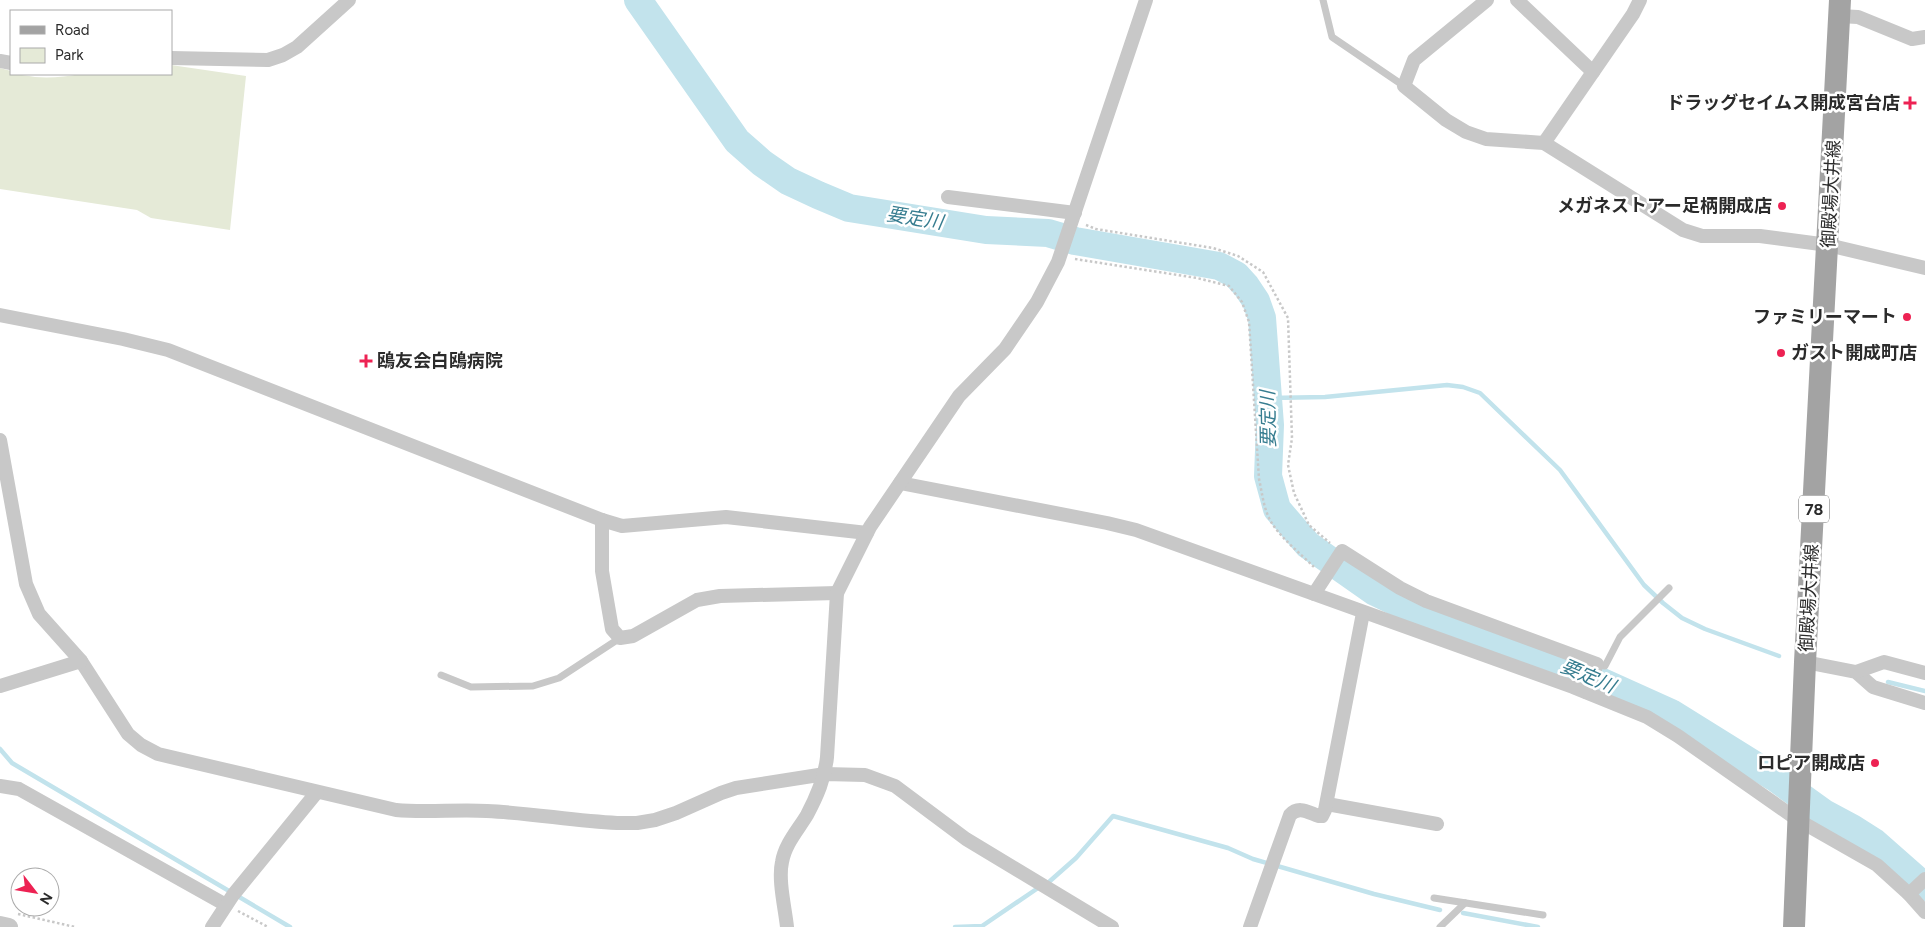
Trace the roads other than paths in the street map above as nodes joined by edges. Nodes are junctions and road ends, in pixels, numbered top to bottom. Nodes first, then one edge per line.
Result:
1 (349, 0) edge
2 (1146, 0) edge
3 (1323, 0) edge
4 (1487, 0) edge
5 (1517, 0) edge
6 (1640, 0) edge
7 (1840, 8) edge
8 (1925, 37) edge
9 (172, 58) edge
10 (1593, 72) junction
11 (1404, 86) junction
12 (1544, 144) junction
13 (948, 196) dead end
14 (1073, 219) junction
15 (1828, 246) junction
16 (1925, 268) edge
17 (0, 315) edge
18 (0, 440) edge
19 (900, 484) junction
20 (602, 520) junction
21 (867, 533) junction
22 (1669, 588) dead end
23 (837, 593) junction
24 (1314, 594) junction
25 (1363, 613) junction
26 (620, 638) junction
27 (81, 661) junction
28 (1805, 662) junction
29 (1596, 666) junction
30 (1856, 672) junction
31 (1925, 673) edge
32 (441, 676) dead end
33 (0, 686) edge
34 (1587, 690) junction
35 (1925, 703) edge
36 (825, 774) junction
37 (0, 786) edge
38 (317, 792) junction
39 (1327, 804) junction
40 (1798, 816) junction
41 (1437, 824) dead end
42 (1925, 880) edge
43 (1911, 892) junction
44 (1434, 898) dead end
45 (1465, 903) junction
46 (226, 905) junction
47 (1925, 912) edge
48 (1543, 915) dead end
49 (212, 927) edge
50 (787, 927) edge
51 (1112, 927) edge
52 (1250, 927) edge
53 (1440, 927) edge
54 (1794, 927) edge

1 - 9 street
2 - 14 street
3 - 11 lane
4 - 11 street
5 - 10 street
6 - 10 street
7 - 8 street
7 - 15 main road, 御殿場大井線 / 78
10 - 12 street
11 - 12 street
12 - 15 street
13 - 14 street
14 - 19 street
15 - 16 street
15 - 28 main road, 御殿場大井線 / 78
17 - 20 street
18 - 27 street
19 - 21 street
19 - 24 street
20 - 21 street
20 - 26 street
21 - 23 street
22 - 29 lane
23 - 26 street
23 - 36 street
24 - 25 street
24 - 29 street
25 - 34 street
25 - 39 street
26 - 32 lane
27 - 33 street
27 - 38 street
28 - 30 street
28 - 40 main road, 御殿場大井線 / 78
29 - 34 street
30 - 31 street
30 - 35 street
34 - 40 street
36 - 38 street
36 - 50 street
36 - 51 street
37 - 46 street
38 - 46 street
39 - 41 street
39 - 52 street
40 - 43 street
40 - 54 main road, 御殿場大井線 / 78
42 - 43 street
43 - 47 street
44 - 45 lane
45 - 48 lane
45 - 53 lane
46 - 49 street

